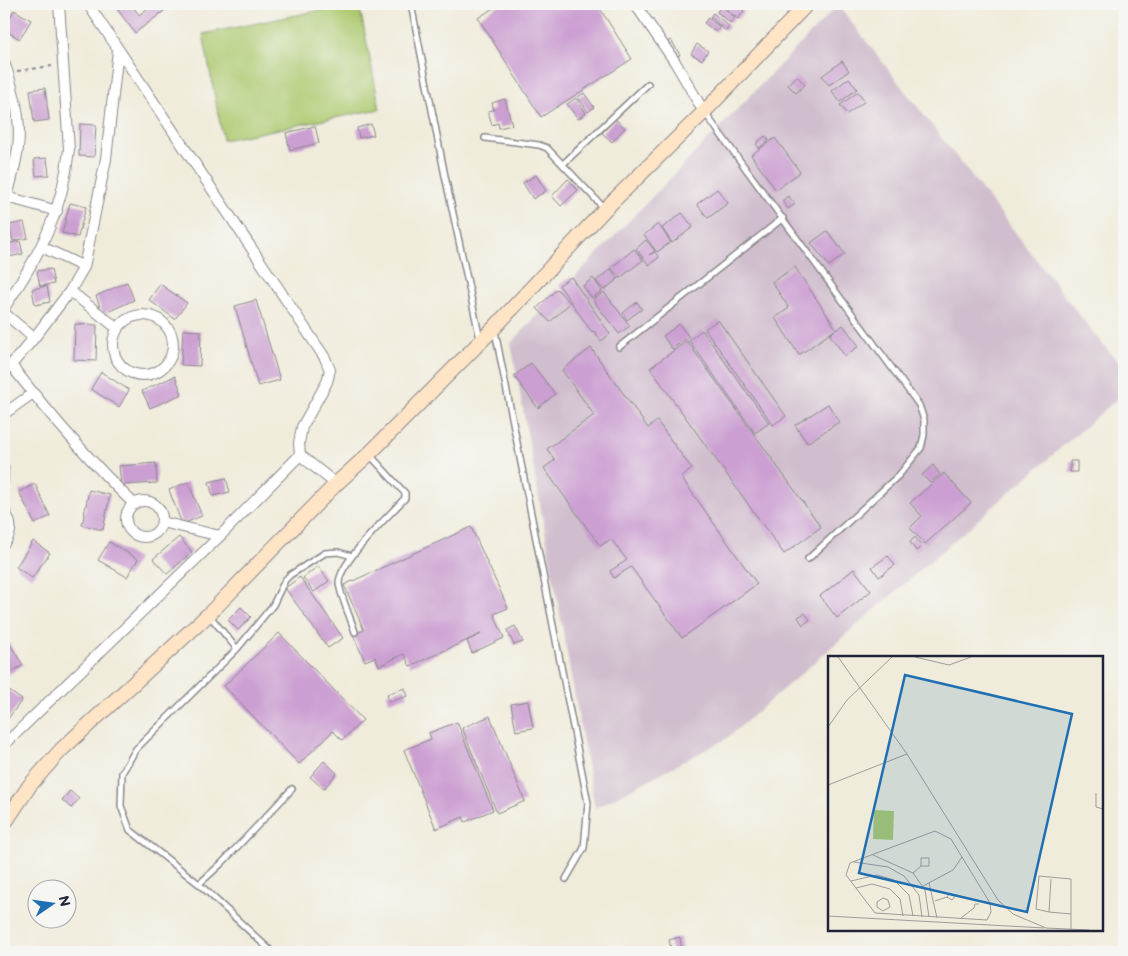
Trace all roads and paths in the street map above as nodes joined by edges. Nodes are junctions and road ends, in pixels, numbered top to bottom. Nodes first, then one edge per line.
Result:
1 (59, 4) edge
2 (88, 4) edge
3 (410, 4) edge
4 (635, 4) edge
5 (807, 4) edge
6 (118, 50) junction
7 (4, 62) edge
8 (62, 64) junction
9 (8, 73) junction
10 (648, 84) dead end
11 (704, 112) junction
12 (485, 138) dead end
13 (563, 164) junction
14 (5, 201) edge
15 (605, 210) junction
16 (57, 211) junction
17 (783, 218) junction
18 (42, 247) junction
19 (84, 266) junction
20 (70, 290) junction
21 (4, 308) edge
22 (4, 313) edge
23 (117, 328) junction
24 (494, 328) junction
25 (34, 338) junction
26 (480, 342) junction
27 (620, 347) dead end
28 (8, 368) edge
29 (33, 393) junction
30 (4, 414) edge
31 (369, 454) junction
32 (300, 455) junction
33 (336, 484) junction
34 (134, 504) junction
35 (4, 511) edge
36 (162, 522) junction
37 (220, 536) junction
38 (4, 543) edge
39 (352, 556) junction
40 (808, 559) dead end
41 (209, 614) junction
42 (355, 632) dead end
43 (237, 649) junction
44 (4, 745) edge
45 (292, 789) dead end
46 (4, 824) edge
47 (566, 878) dead end
48 (199, 884) junction
49 (272, 952) edge

1 - 8 street
2 - 6 street
3 - 26 lane
4 - 11 street
5 - 11 main road
6 - 19 street
6 - 32 street
7 - 9 street
8 - 9 path
8 - 16 street
9 - 14 street
10 - 13 lane
11 - 15 main road
11 - 17 lane
12 - 13 lane
13 - 15 lane
14 - 16 street
15 - 24 main road
16 - 18 street
17 - 27 lane
17 - 40 lane
18 - 19 street
18 - 21 street
19 - 20 street
20 - 23 street
20 - 25 street
22 - 25 street
23 - 23 street
24 - 26 main road
24 - 47 lane
25 - 28 street
26 - 31 main road
28 - 29 street
29 - 30 street
29 - 34 street
31 - 33 main road
31 - 39 lane
32 - 33 street
32 - 37 street
33 - 41 main road
34 - 36 street
34 - 36 street
35 - 38 street
36 - 37 street
37 - 44 street
39 - 42 lane
39 - 43 lane
41 - 43 lane
41 - 46 main road
43 - 48 lane
45 - 48 lane
48 - 49 lane

